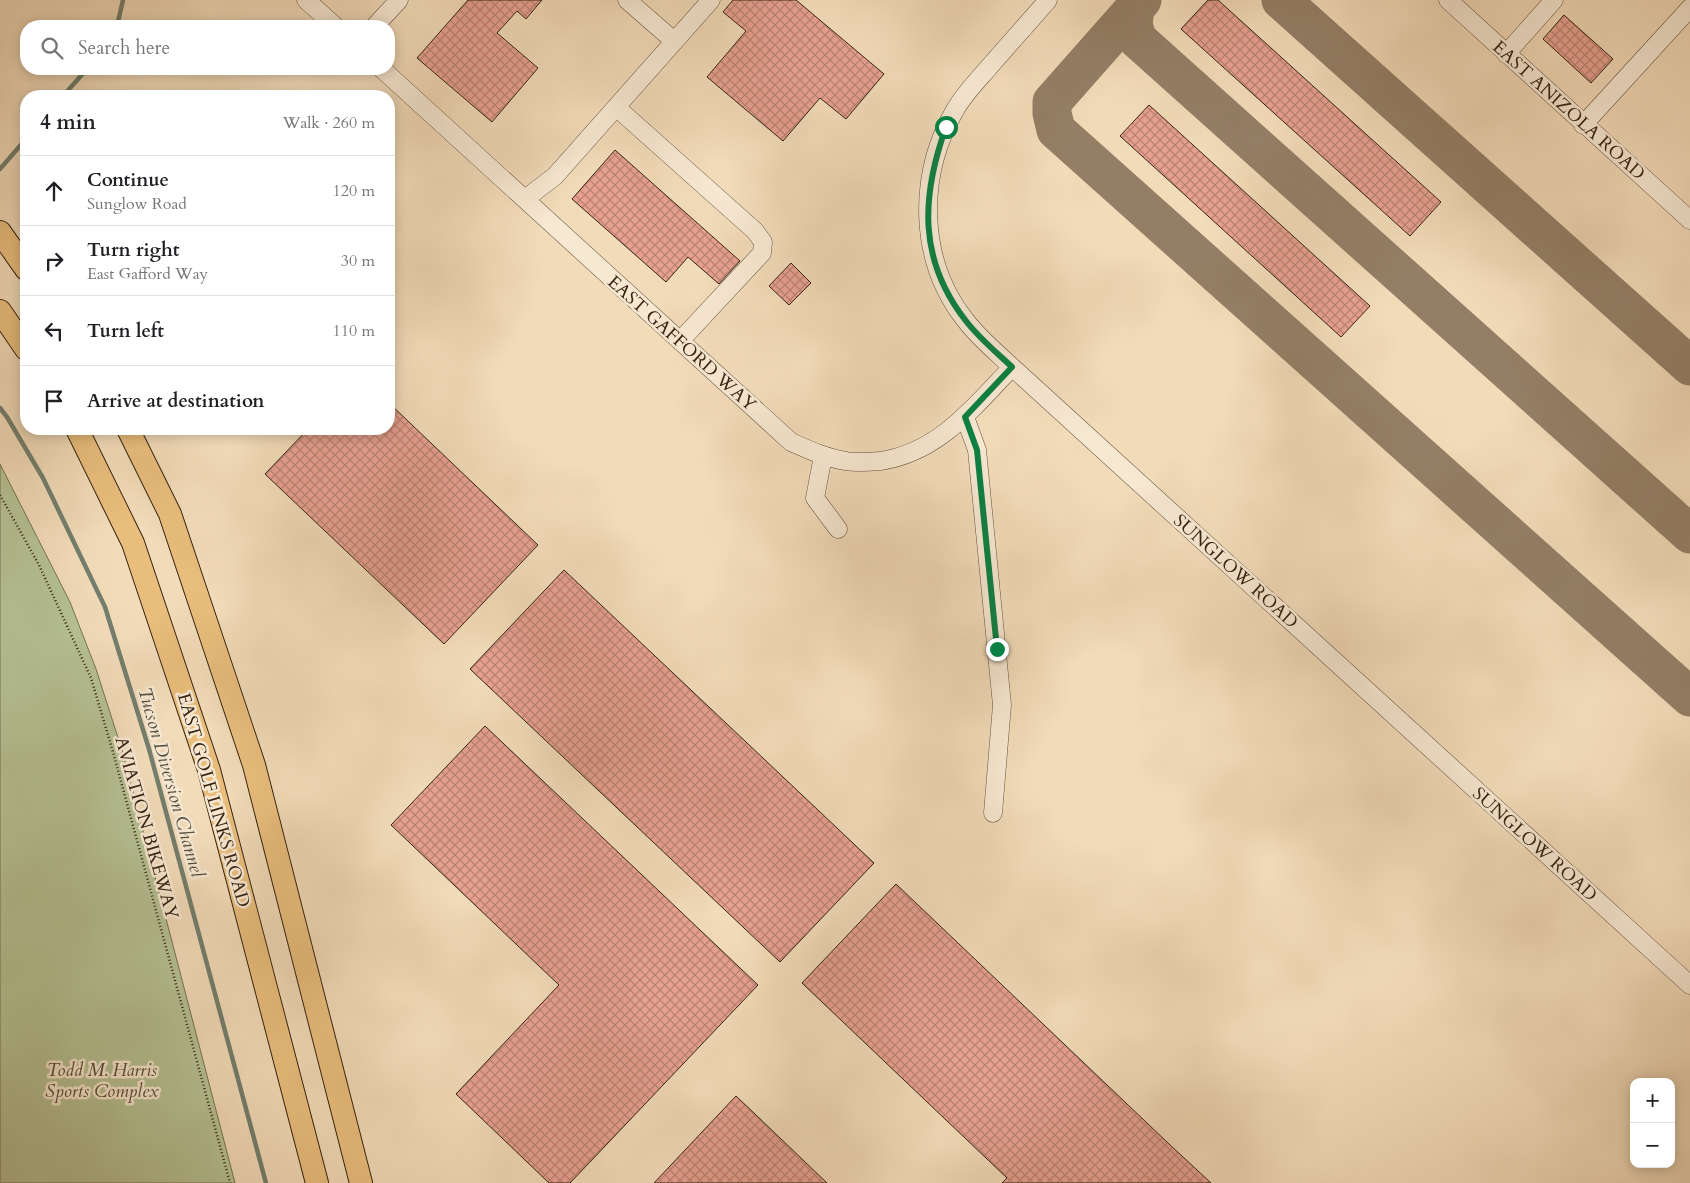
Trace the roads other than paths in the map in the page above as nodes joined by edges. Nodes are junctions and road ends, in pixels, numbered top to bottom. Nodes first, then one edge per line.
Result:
1 (306, 0) edge
2 (399, 0) edge
3 (627, 0) edge
4 (711, 0) edge
5 (1048, 0) edge
6 (1448, 0) edge
7 (1554, 0) edge
8 (1690, 8) edge
9 (328, 20) edge
10 (381, 20) edge
11 (674, 42) junction
12 (1506, 54) junction
13 (389, 75) edge
14 (616, 107) junction
15 (1584, 124) junction
16 (525, 199) junction
17 (1690, 220) edge
18 (0, 232) edge
19 (20, 260) edge
20 (0, 311) edge
21 (20, 340) edge
22 (680, 341) junction
23 (1012, 367) junction
24 (965, 417) junction
25 (80, 435) edge
26 (131, 435) edge
27 (823, 456) junction
28 (838, 529) dead end
29 (993, 813) dead end
30 (1690, 985) edge
31 (317, 1183) edge
32 (361, 1183) edge

1 - 9 street
2 - 10 street
3 - 11 street
4 - 11 street
5 - 23 street, SUNGLOW ROAD
6 - 12 street, EAST ANIZOLA ROAD
7 - 12 street
8 - 15 street
11 - 14 street
12 - 15 street, EAST ANIZOLA ROAD
13 - 16 street, EAST GAFFORD WAY
14 - 16 street
14 - 22 street
15 - 17 street, EAST ANIZOLA ROAD
16 - 22 street, EAST GAFFORD WAY
18 - 19 main road
20 - 21 main road
22 - 27 street, EAST GAFFORD WAY
23 - 24 street, EAST GAFFORD WAY
23 - 30 street, SUNGLOW ROAD
24 - 27 street, EAST GAFFORD WAY
24 - 29 street
25 - 31 main road, EAST GOLF LINKS ROAD
26 - 32 main road
27 - 28 street

